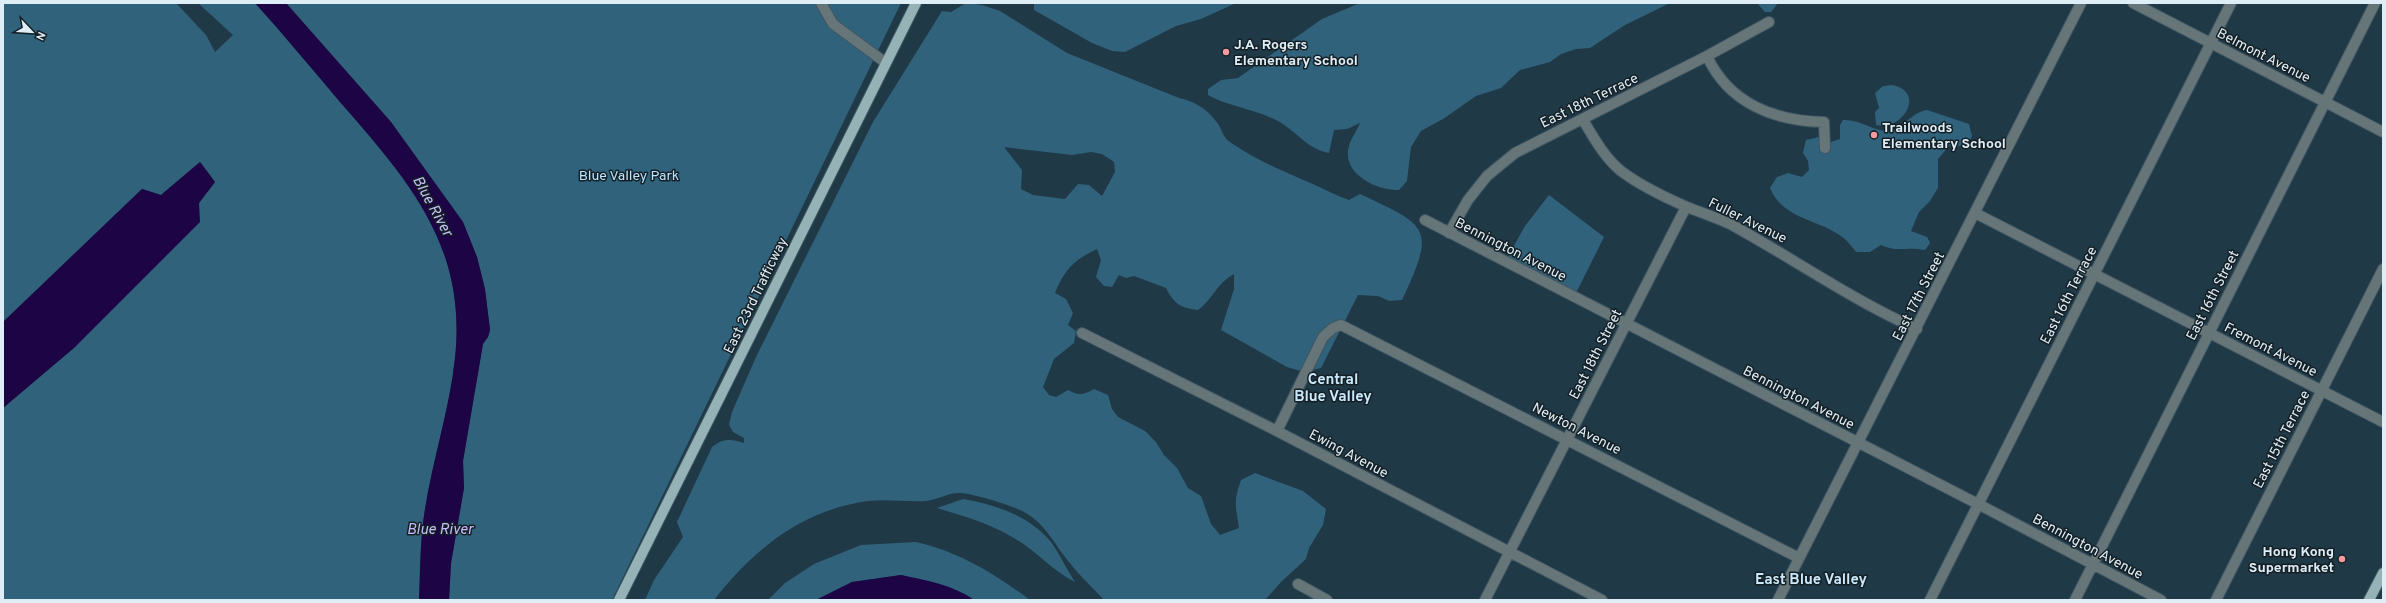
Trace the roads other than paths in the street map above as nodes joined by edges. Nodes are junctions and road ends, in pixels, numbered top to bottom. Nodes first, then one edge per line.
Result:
1 (821, 3) edge
2 (916, 3) edge
3 (2082, 3) edge
4 (2133, 3) edge
5 (2231, 3) edge
6 (2375, 3) edge
7 (1769, 22) dead end
8 (2210, 43) junction
9 (1707, 56) junction
10 (886, 63) junction
11 (2326, 103) junction
12 (1584, 120) junction
13 (2383, 132) edge
14 (1825, 148) dead end
15 (1686, 207) junction
16 (1975, 213) junction
17 (1425, 220) dead end
18 (1449, 233) junction
19 (2383, 269) edge
20 (2094, 274) junction
21 (1626, 324) junction
22 (1916, 329) junction
23 (1082, 333) dead end
24 (2209, 333) junction
25 (2321, 391) junction
26 (2383, 422) edge
27 (1277, 431) junction
28 (1567, 439) junction
29 (1858, 443) junction
30 (1978, 504) junction
31 (1510, 553) junction
32 (1799, 558) junction
33 (2093, 565) junction
34 (2383, 573) edge
35 (1298, 584) dead end
36 (619, 600) edge
37 (1327, 600) edge
38 (1486, 600) edge
39 (1602, 600) edge
40 (1778, 600) edge
41 (1930, 600) edge
42 (2075, 600) edge
43 (2161, 600) edge
44 (2216, 600) edge
45 (2369, 600) edge

1 - 10 street
2 - 10 main road, East 23rd Trafficway
3 - 16 street, East 17th Street
4 - 8 street, Belmont Avenue
5 - 8 street, East 16th Terrace
6 - 11 street, East 16th Street
7 - 9 street, East 18th Terrace
8 - 11 street, Belmont Avenue
8 - 20 street, East 16th Terrace
9 - 12 street, East 18th Terrace
9 - 14 street
10 - 36 main road, East 23rd Trafficway
11 - 13 street, Belmont Avenue
11 - 24 street, East 16th Street
12 - 15 street, Fuller Avenue
12 - 18 street, East 18th Terrace
15 - 21 street, East 18th Street
15 - 22 street, Fuller Avenue
16 - 20 street, Fremont Avenue
16 - 22 street, East 17th Street
17 - 18 street, Bennington Avenue
18 - 21 street, Bennington Avenue
19 - 25 street, East 15th Terrace
20 - 24 street, Fremont Avenue
20 - 30 street, East 16th Terrace
21 - 28 street, East 18th Street
21 - 29 street, Bennington Avenue
22 - 29 street, East 17th Street
23 - 27 street, Ewing Avenue
24 - 25 street, Fremont Avenue
24 - 33 street, East 16th Street
25 - 26 street, Fremont Avenue
25 - 44 street, East 15th Terrace
27 - 28 street, Newton Avenue
27 - 31 street, Ewing Avenue
28 - 31 street, East 18th Street
28 - 32 street, Newton Avenue
29 - 30 street, Bennington Avenue
29 - 32 street, East 17th Street
30 - 33 street, Bennington Avenue
30 - 41 street, East 16th Terrace
31 - 38 street, East 18th Street
31 - 39 street, Ewing Avenue
32 - 40 street, East 17th Street
33 - 42 street, East 16th Street
33 - 43 street, Bennington Avenue
34 - 45 main road
35 - 37 street

